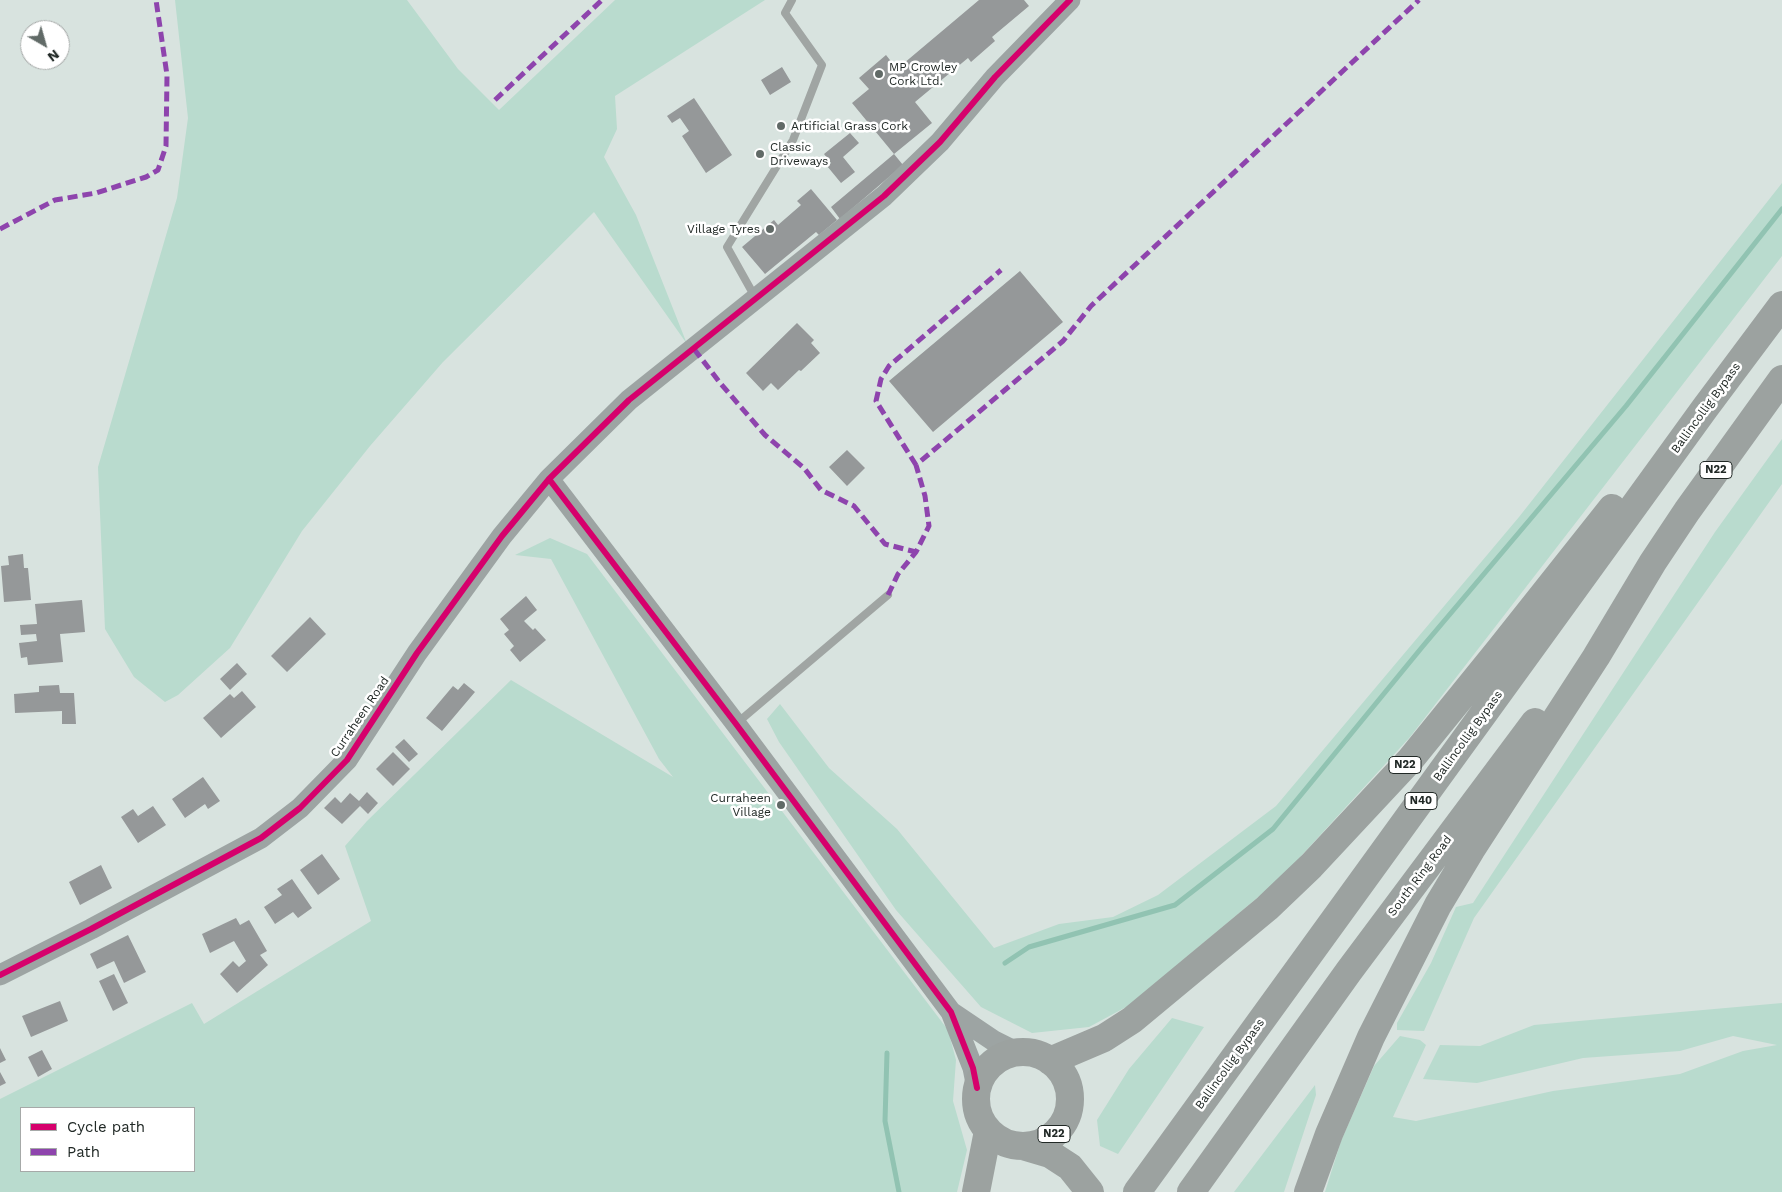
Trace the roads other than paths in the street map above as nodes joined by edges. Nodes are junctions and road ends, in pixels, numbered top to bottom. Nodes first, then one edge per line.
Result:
1 (792, 0) edge
2 (1070, 0) edge
3 (756, 299) junction
4 (1782, 305) edge
5 (1782, 379) edge
6 (1705, 408) junction
7 (549, 479) junction
8 (1653, 562) junction
9 (888, 595) dead end
10 (736, 724) junction
11 (0, 975) edge
12 (951, 1012) junction
13 (1016, 1052) junction
14 (1050, 1061) junction
15 (977, 1088) junction
16 (1063, 1124) junction
17 (988, 1132) junction
18 (1023, 1146) junction
19 (1070, 1167) junction
20 (976, 1192) edge
21 (1090, 1192) edge
22 (1137, 1192) edge
23 (1191, 1192) edge
24 (1308, 1192) edge

1 - 3 lane
2 - 3 street, Curraheen Road
3 - 7 street, Curraheen Road
4 - 6 highway, Ballincollig Bypass / N22
5 - 8 highway, N22
6 - 14 highway, N22
6 - 22 highway, Ballincollig Bypass / N40
7 - 10 street
7 - 11 street, Curraheen Road
8 - 23 highway, South Ring Road
8 - 24 highway, N22
9 - 10 lane
10 - 12 street
12 - 13 street
12 - 15 street
13 - 14 highway, N22
13 - 15 highway
14 - 16 highway, N22
15 - 17 highway
16 - 18 highway, N22
16 - 19 highway, N22
17 - 18 highway, N22
17 - 20 highway
18 - 19 highway, N22
19 - 21 highway, N22

